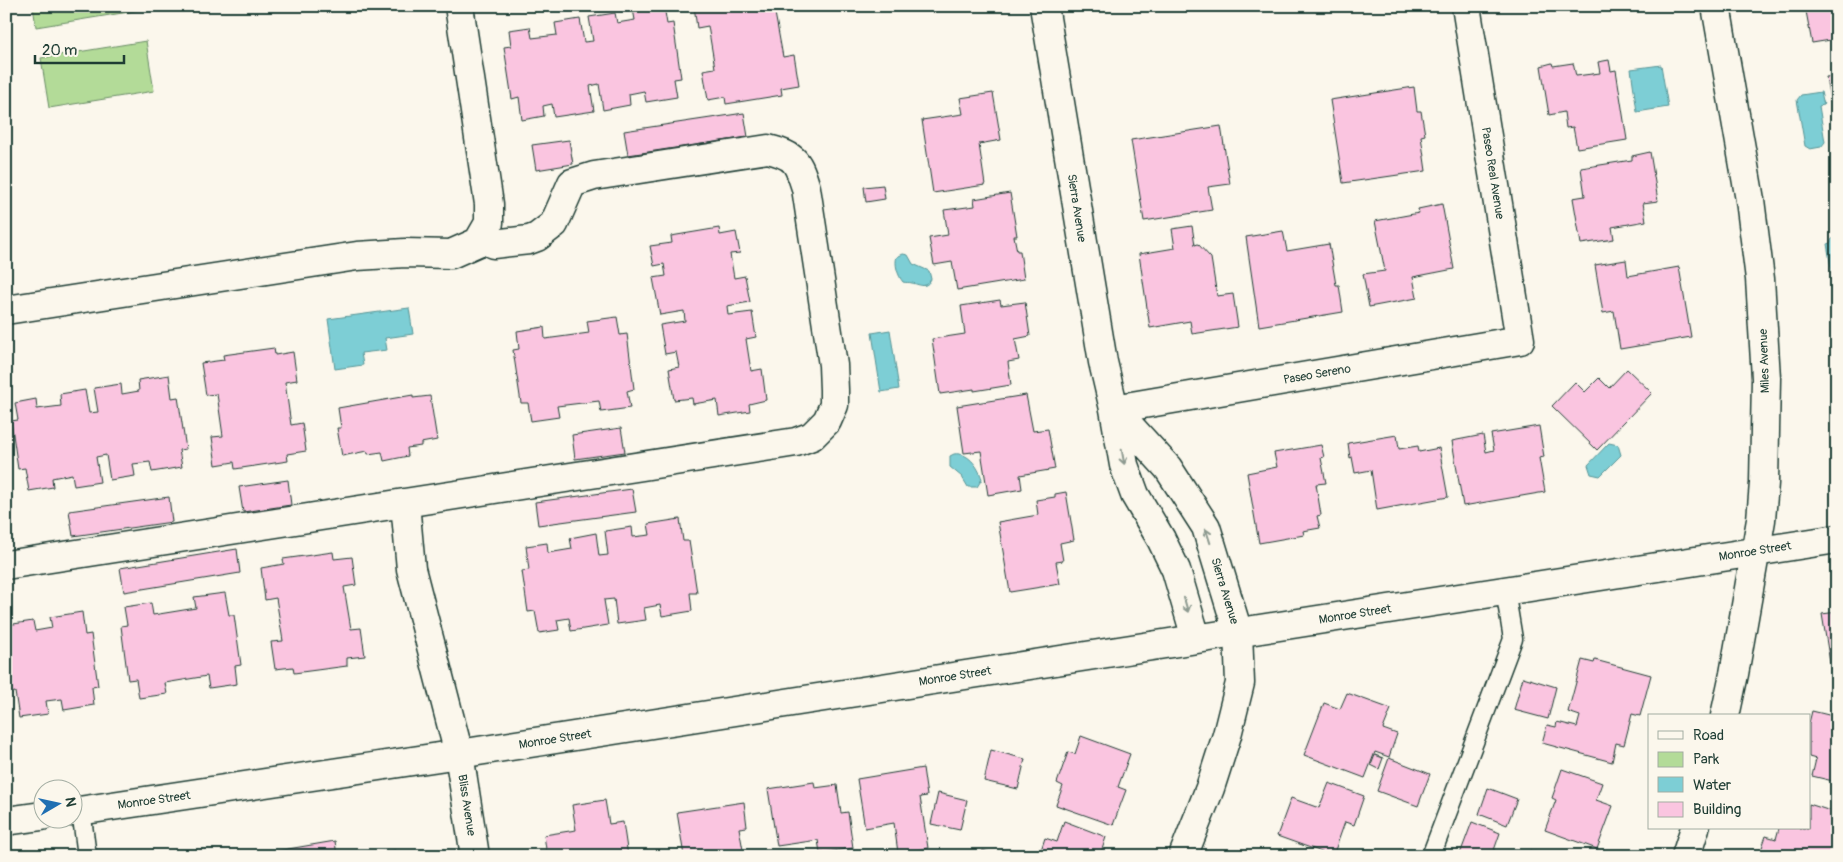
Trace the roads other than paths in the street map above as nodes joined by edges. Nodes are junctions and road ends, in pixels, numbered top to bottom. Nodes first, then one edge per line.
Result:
1 (459, 6) edge
2 (1044, 6) edge
3 (1466, 6) edge
4 (1716, 6) edge
5 (481, 238) junction
6 (6, 310) edge
7 (1520, 340) joint
8 (1114, 409) junction
9 (405, 503) junction
10 (1837, 539) edge
11 (1756, 551) junction
12 (6, 565) edge
13 (1505, 590) junction
14 (1238, 632) junction
15 (1196, 638) junction
16 (1725, 714) edge
17 (459, 754) junction
18 (82, 810) edge
19 (32, 818) edge
20 (6, 822) edge
21 (81, 830) edge
22 (1694, 830) edge
23 (87, 856) edge
24 (475, 856) edge
25 (1183, 856) edge
26 (1431, 856) edge
27 (1686, 856) edge

1 - 5 street
2 - 8 street, Sierra Avenue
3 - 7 street, Paseo Real Avenue
4 - 11 street, Miles Avenue
5 - 6 street
5 - 9 street
7 - 8 street, Paseo Sereno
14 -> 8 street, Sierra Avenue
8 -> 15 street, Sierra Avenue
9 - 12 street
9 - 17 street, Bliss Avenue
10 - 11 street, Monroe Street
11 - 13 street, Monroe Street
11 - 16 street, Miles Avenue
13 - 14 street, Monroe Street
13 - 26 lane
14 - 15 street, Monroe Street
14 - 25 street, Sierra Avenue
15 - 17 street, Monroe Street
17 - 18 street, Monroe Street
17 - 24 street, Bliss Avenue
19 - 20 street
21 - 23 lane
22 - 27 street

